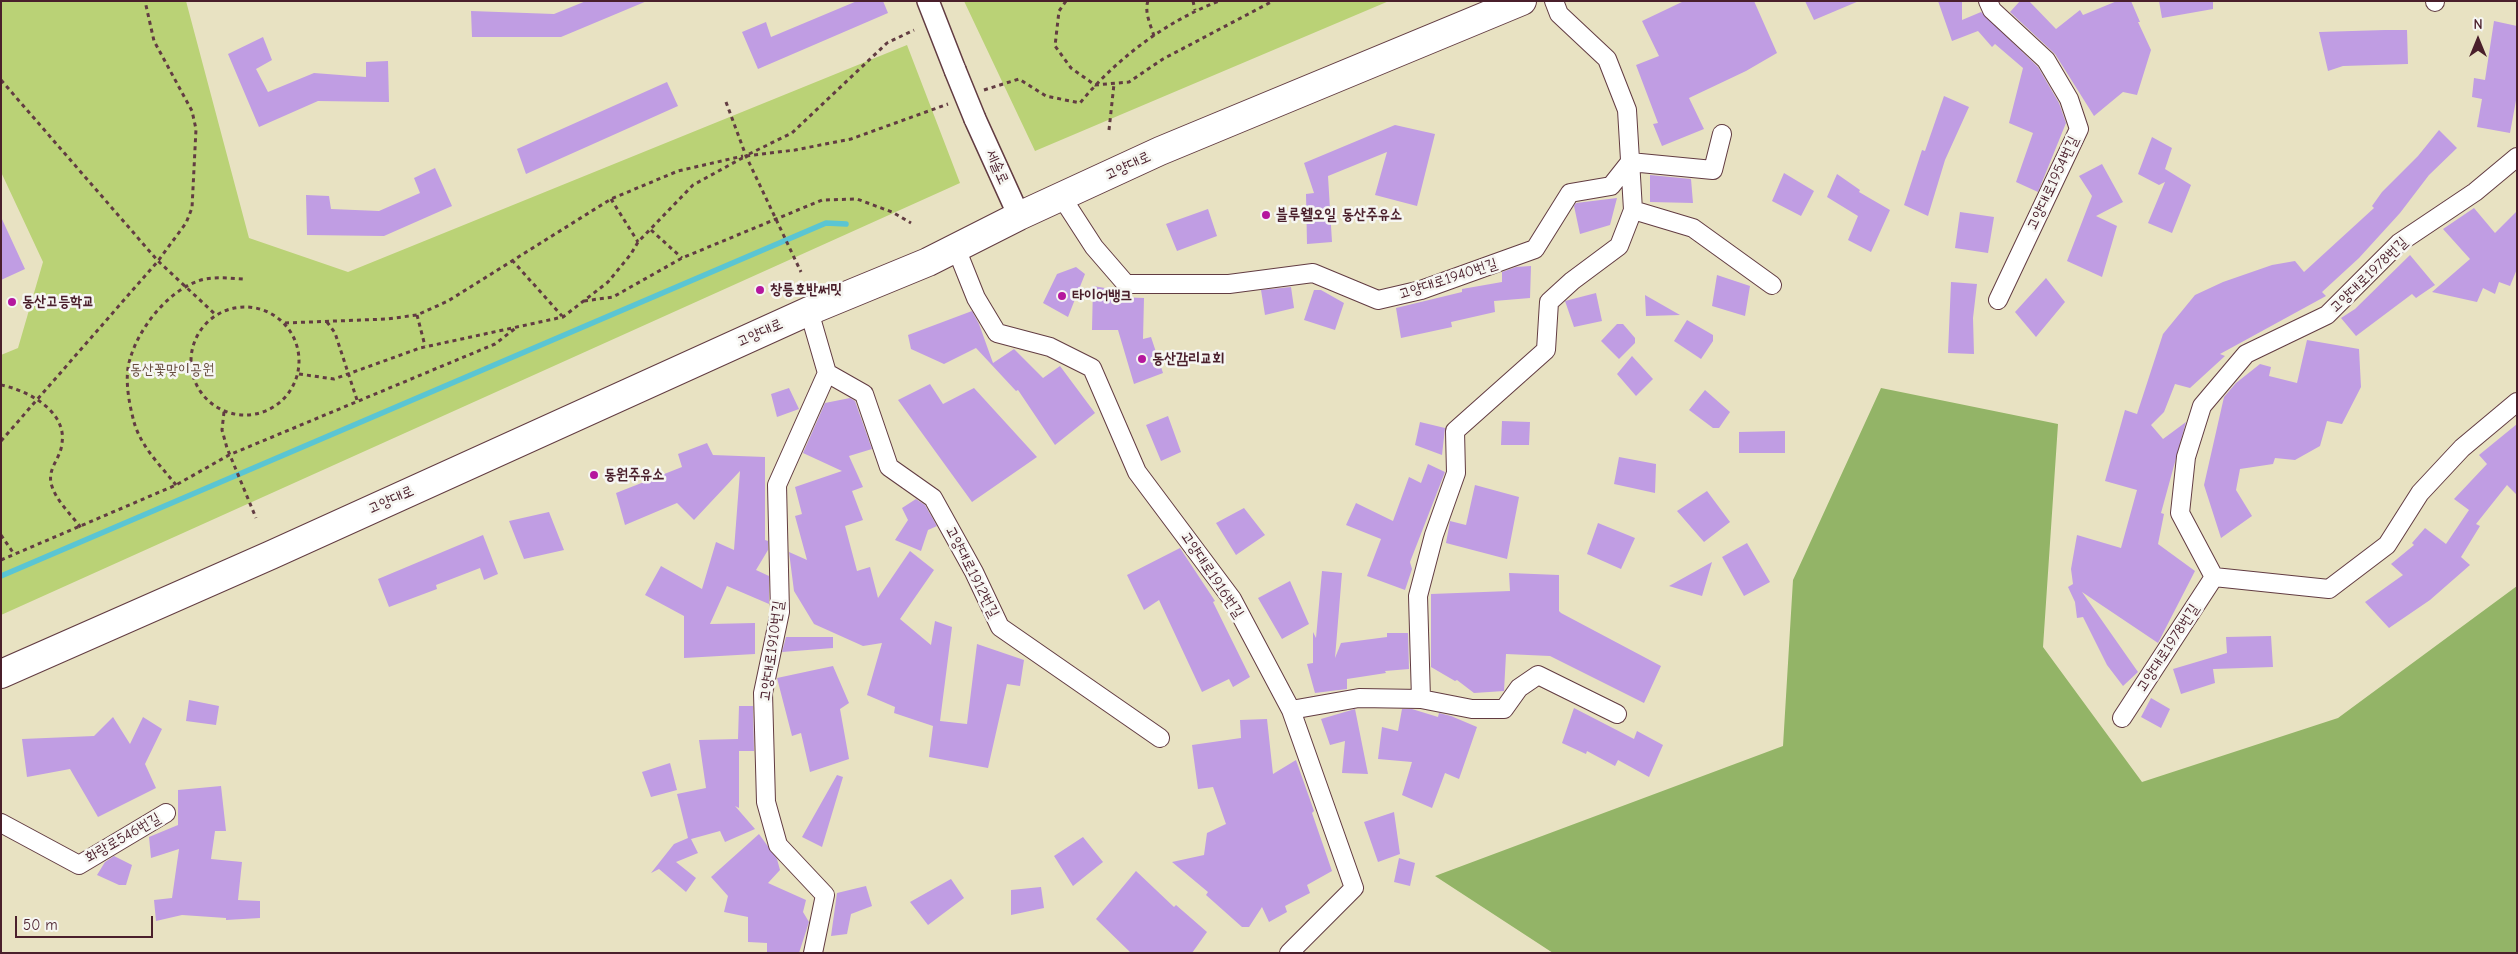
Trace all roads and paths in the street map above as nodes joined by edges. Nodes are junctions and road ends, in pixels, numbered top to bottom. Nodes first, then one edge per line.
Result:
1 (145, 1) edge
2 (928, 1) edge
3 (1066, 1) edge
4 (1148, 1) edge
5 (1192, 1) edge
6 (1219, 1) edge
7 (1273, 1) edge
8 (1522, 1) edge
9 (1554, 1) edge
10 (1988, 1) edge
11 (1195, 10) junction
12 (914, 30) dead end
13 (1154, 36) junction
14 (1, 80) edge
15 (1114, 84) junction
16 (1095, 85) junction
17 (976, 94) dead end
18 (726, 102) dead end
19 (950, 104) dead end
20 (1109, 130) dead end
21 (1722, 134) dead end
22 (746, 156) junction
23 (2517, 157) edge
24 (1630, 162) junction
25 (1061, 196) junction
26 (611, 199) junction
27 (1633, 210) junction
28 (1019, 216) junction
29 (776, 219) junction
30 (911, 223) dead end
31 (650, 230) junction
32 (638, 242) junction
33 (956, 248) junction
34 (682, 258) junction
35 (512, 260) junction
36 (158, 261) junction
37 (801, 272) dead end
38 (243, 279) dead end
39 (1772, 285) dead end
40 (185, 286) junction
41 (1998, 300) dead end
42 (584, 301) junction
43 (809, 311) junction
44 (216, 315) junction
45 (417, 315) junction
46 (562, 316) junction
47 (326, 321) junction
48 (285, 323) junction
49 (517, 326) junction
50 (425, 346) junction
51 (827, 373) junction
52 (299, 374) junction
53 (347, 374) junction
54 (1, 385) edge
55 (37, 398) junction
56 (357, 400) junction
57 (2517, 402) edge
58 (224, 412) junction
59 (1, 441) edge
60 (229, 455) junction
61 (176, 485) junction
62 (256, 518) dead end
63 (81, 528) junction
64 (1, 535) edge
65 (14, 554) junction
66 (1, 560) edge
67 (2214, 577) junction
68 (1, 674) edge
69 (1421, 699) junction
70 (1291, 710) junction
71 (1617, 714) dead end
72 (2122, 718) dead end
73 (1160, 738) dead end
74 (166, 813) dead end
75 (1, 823) edge
76 (813, 953) edge
77 (1288, 953) edge

1 - 36 path
2 - 28 street, 세솔로, bridge
3 - 16 path
4 - 13 path
5 - 11 path
6 - 11 path
7 - 15 path
8 - 25 main road, 고양대로
9 - 24 street
10 - 41 street, 고양대로1954번길
11 - 13 path
12 - 22 path
13 - 16 path
14 - 36 path
15 - 16 path
15 - 20 path
16 - 17 path
18 - 22 path
19 - 22 path
21 - 24 street
22 - 26 path
22 - 29 path
22 - 31 path
23 - 67 street, 고양대로1978번길
24 - 25 street, 고양대로1940번길
24 - 27 street
25 - 28 main road, 고양대로
26 - 32 path
26 - 35 path
27 - 39 street
27 - 69 street
28 - 33 main road, 고양대로
29 - 30 path
29 - 34 path
29 - 37 path
31 - 32 path
31 - 34 path
32 - 42 path
33 - 43 main road, 고양대로
33 - 70 street, 고양대로1916번길
34 - 42 path
35 - 45 path
35 - 46 path
36 - 40 path
36 - 55 path
38 - 40 path
40 - 44 path
40 - 61 path
42 - 46 path
43 - 51 street
43 - 68 main road, 고양대로
44 - 48 path
44 - 58 path
45 - 47 path
45 - 50 path
46 - 49 path
47 - 48 path
47 - 53 path
48 - 52 path
49 - 50 path
49 - 56 path
50 - 53 path
51 - 73 street, 고양대로1912번길
51 - 76 street, 고양대로1910번길
52 - 53 path
52 - 58 path
53 - 56 path
54 - 55 path
55 - 59 path
55 - 63 path
56 - 60 path
57 - 67 street
58 - 60 path
60 - 61 path
60 - 62 path
61 - 63 path
63 - 65 path
64 - 65 path
65 - 66 path
67 - 72 street, 고양대로1978번길
69 - 70 street
69 - 71 street
70 - 77 street, 고양대로1916번길
74 - 75 street, 화랑로546번길

